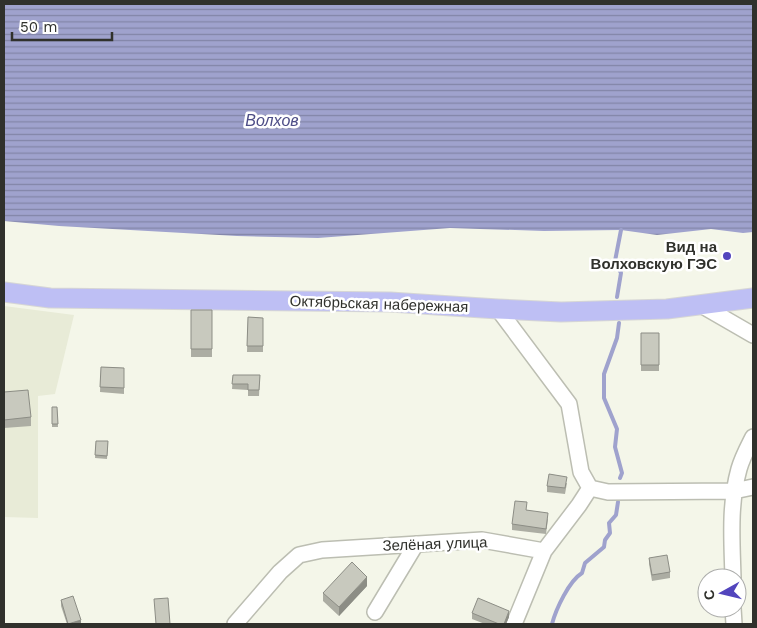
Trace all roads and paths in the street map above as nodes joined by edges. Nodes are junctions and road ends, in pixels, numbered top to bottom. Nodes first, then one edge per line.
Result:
1 (4, 292) edge
2 (753, 298) edge
3 (701, 305) junction
4 (498, 309) junction
5 (753, 335) edge
6 (753, 437) edge
7 (753, 487) edge
8 (590, 488) junction
9 (734, 491) junction
10 (416, 544) junction
11 (544, 551) junction
12 (733, 568) edge
13 (375, 612) dead end
14 (235, 624) edge
15 (514, 624) edge

1 - 4 main road, Октябрьская набережная
2 - 3 main road, Октябрьская набережная
3 - 4 main road, Октябрьская набережная
3 - 5 street
4 - 8 street
6 - 9 street
7 - 9 street
8 - 9 street
8 - 11 street
9 - 12 street
10 - 11 street, Зелёная улица
10 - 13 street
10 - 14 street, Зелёная улица
11 - 15 street

